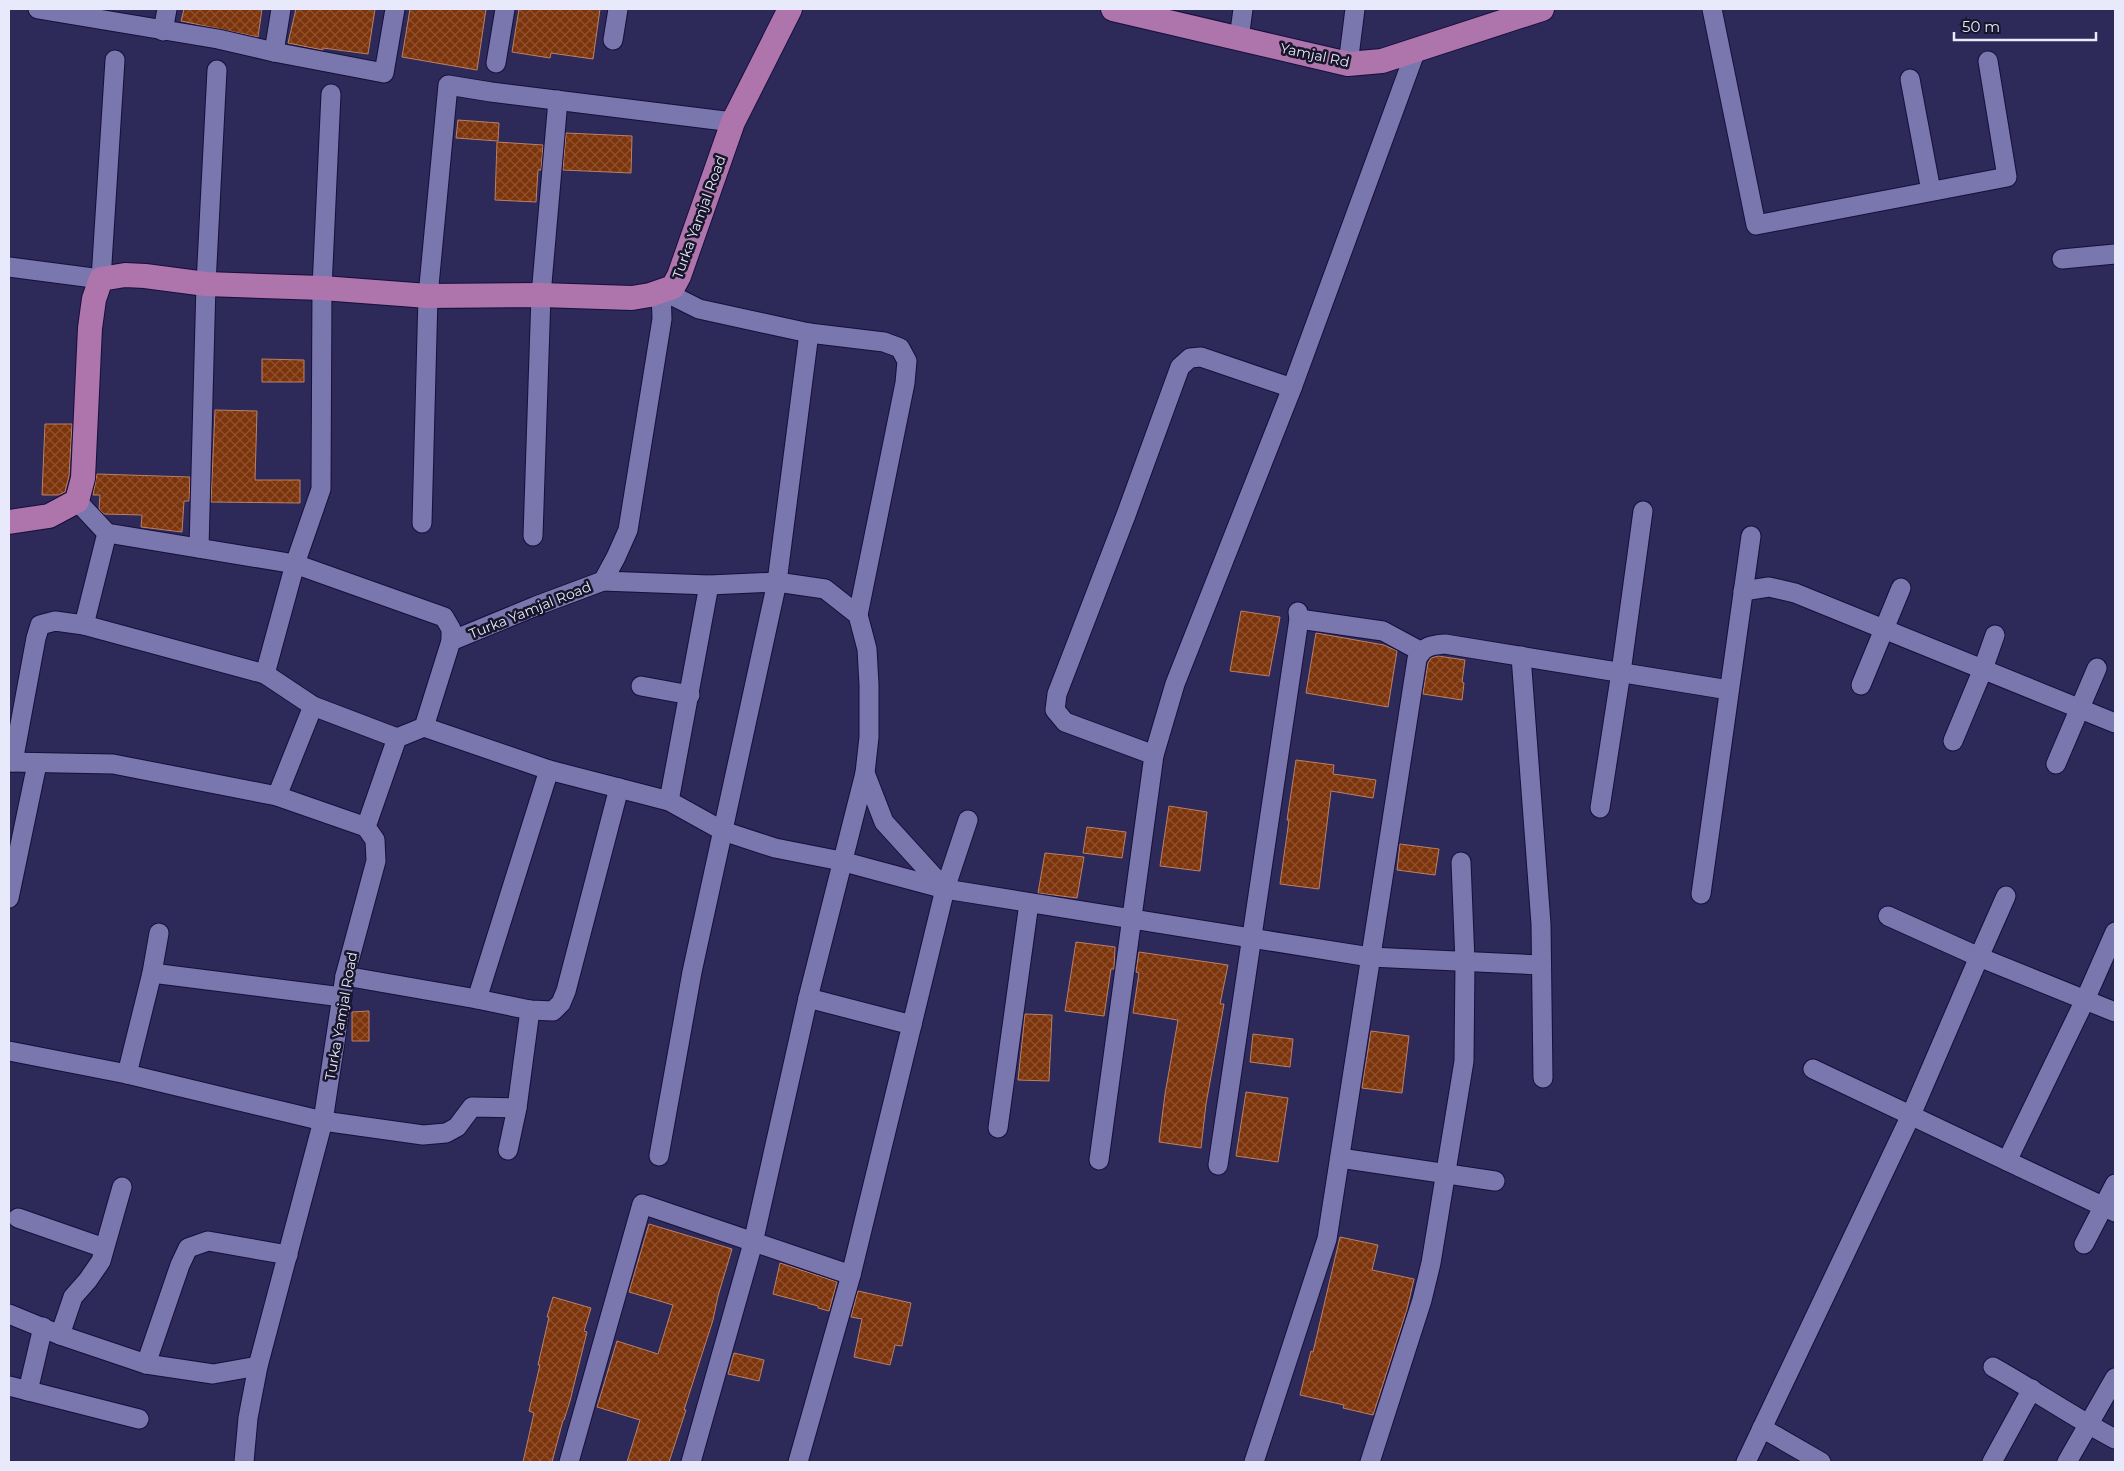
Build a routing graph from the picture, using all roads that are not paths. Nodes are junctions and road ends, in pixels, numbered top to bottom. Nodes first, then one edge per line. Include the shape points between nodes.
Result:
1 (38, 9) edge
2 (167, 9) edge
3 (281, 9) edge
4 (395, 9) edge
5 (505, 9) edge
6 (618, 9) edge
7 (1113, 9) edge
8 (1243, 9) edge
9 (1355, 9) edge
10 (1542, 9) edge
11 (1712, 9) edge
12 (59, 10) edge
13 (788, 11) edge
14 (163, 31) junction
15 (1239, 39) junction
16 (613, 40) dead end
17 (1416, 50) junction
18 (274, 52) junction
19 (115, 60) dead end
20 (1988, 61) dead end
21 (496, 62) dead end
22 (1348, 64) junction
23 (217, 70) dead end
24 (1910, 79) dead end
25 (331, 94) dead end
26 (558, 100) junction
27 (733, 122) junction
28 (1930, 191) junction
29 (2115, 254) edge
30 (2062, 259) dead end
31 (9, 267) edge
32 (101, 279) junction
33 (206, 284) junction
34 (322, 288) junction
35 (661, 290) junction
36 (541, 294) junction
37 (428, 296) junction
38 (808, 333) junction
39 (1292, 388) junction
40 (77, 501) junction
41 (1643, 511) dead end
42 (9, 522) edge
43 (422, 523) dead end
44 (107, 533) junction
45 (533, 536) dead end
46 (1751, 536) dead end
47 (198, 548) junction
48 (295, 564) junction
49 (603, 581) junction
50 (777, 582) junction
51 (709, 585) junction
52 (1901, 588) dead end
53 (1743, 591) junction
54 (858, 615) junction
55 (84, 625) junction
56 (1884, 629) junction
57 (1995, 636) dead end
58 (451, 641) junction
59 (1420, 652) junction
60 (1521, 656) junction
61 (2098, 668) dead end
62 (1983, 670) junction
63 (1622, 672) junction
64 (265, 674) junction
65 (1861, 685) dead end
66 (641, 686) dead end
67 (1729, 690) junction
68 (690, 695) junction
69 (313, 706) junction
70 (2079, 708) junction
71 (2115, 723) edge
72 (424, 727) junction
73 (397, 738) junction
74 (1953, 741) dead end
75 (1154, 755) junction
76 (11, 762) edge
77 (37, 764) junction
78 (2056, 764) dead end
79 (549, 770) junction
80 (865, 773) junction
81 (619, 788) junction
82 (278, 796) junction
83 (669, 801) junction
84 (1600, 808) dead end
85 (968, 820) dead end
86 (366, 828) junction
87 (723, 831) junction
88 (841, 861) junction
89 (1461, 862) dead end
90 (945, 889) junction
91 (1701, 894) dead end
92 (2006, 896) dead end
93 (9, 898) edge
94 (1029, 903) junction
95 (1888, 916) dead end
96 (1131, 919) junction
97 (2115, 932) edge
98 (159, 933) dead end
99 (1251, 938) junction
100 (1370, 957) junction
101 (1979, 957) junction
102 (1464, 962) junction
103 (1540, 965) junction
104 (152, 973) junction
105 (345, 976) junction
106 (342, 997) junction
107 (808, 998) junction
108 (477, 999) junction
109 (2085, 1000) junction
110 (530, 1010) junction
111 (2115, 1012) edge
112 (912, 1025) junction
113 (9, 1051) edge
114 (1813, 1069) dead end
115 (128, 1074) junction
116 (1543, 1078) dead end
117 (517, 1108) junction
118 (1911, 1116) junction
119 (322, 1121) junction
120 (998, 1128) dead end
121 (508, 1150) dead end
122 (659, 1156) dead end
123 (1340, 1158) junction
124 (1099, 1160) dead end
125 (2007, 1161) junction
126 (1218, 1165) dead end
127 (1444, 1174) junction
128 (1495, 1181) dead end
129 (2115, 1184) edge
130 (122, 1187) dead end
131 (2109, 1209) edge
132 (18, 1218) dead end
133 (753, 1243) junction
134 (2084, 1244) dead end
135 (104, 1248) junction
136 (288, 1255) junction
137 (851, 1275) junction
138 (9, 1314) edge
139 (51, 1331) junction
140 (146, 1364) junction
141 (258, 1366) junction
142 (1992, 1367) dead end
143 (2115, 1378) edge
144 (9, 1386) edge
145 (2032, 1389) junction
146 (28, 1391) junction
147 (139, 1419) dead end
148 (2088, 1425) junction
149 (1762, 1428) junction
150 (2115, 1439) edge
151 (244, 1462) edge
152 (569, 1462) edge
153 (690, 1462) edge
154 (798, 1462) edge
155 (1254, 1462) edge
156 (1370, 1462) edge
157 (1746, 1462) edge
158 (1821, 1462) edge
159 (1992, 1462) edge
160 (2067, 1462) edge

1 - 12 street
2 - 14 street
3 - 18 street
4 - 18 street via 384,73
5 - 21 street
6 - 16 street
7 - 15 main road, Yamjal Rd
8 - 15 street
9 - 22 street
10 - 17 main road, Yamjal Rd
11 - 28 street via 1756,225
12 - 14 street
13 - 27 main road, Turka Yamjal Road
14 - 18 street
15 - 22 main road, Yamjal Rd
17 - 22 main road, Yamjal Rd via 1382,61
17 - 39 street
19 - 32 street
20 - 28 street via 2007,177
23 - 33 street
24 - 28 street
25 - 34 street
26 - 27 street
26 - 36 street
26 - 37 street via 448,85
27 - 35 main road, Turka Yamjal Road via 679,276 673,287
29 - 30 street
31 - 32 street
32 - 33 main road via 125,275
32 - 40 main road via 90,328 83,478
33 - 34 main road
33 - 47 street
34 - 37 main road
34 - 48 street via 321,489
35 - 36 main road via 632,298
35 - 38 street via 699,309
35 - 49 street, Turka Yamjal Road via 662,319 628,530
36 - 37 main road
36 - 45 street
37 - 43 street
38 - 50 street
38 - 54 street via 884,342 900,348 907,361
39 - 75 street via 1175,684
39 - 75 street via 1201,357 1190,358 1180,367 1057,694 1055,710 1065,722
40 - 42 main road via 49,516
40 - 44 street
41 - 63 street
44 - 47 street
44 - 55 street
46 - 53 street
47 - 48 street
48 - 58 street via 444,616 451,630
48 - 64 street
49 - 51 street
49 - 58 street, Turka Yamjal Road
50 - 51 street
50 - 54 street via 825,590
50 - 87 street
51 - 68 street
52 - 56 street
53 - 56 street via 1769,587 1795,593
53 - 67 street
54 - 80 street via 867,649 869,685
55 - 64 street
55 - 76 street via 54,621 40,625
56 - 62 street
56 - 65 street
57 - 62 street
58 - 72 street, Turka Yamjal Road
59 - 60 street via 1431,645 1446,644
59 - 99 street via 1384,631 1299,616
59 - 100 street
60 - 63 street
60 - 103 street via 1541,924
61 - 70 street
62 - 70 street
62 - 74 street
63 - 67 street
63 - 84 street
64 - 69 street
66 - 68 street
67 - 91 street
68 - 83 street
69 - 73 street
69 - 82 street
70 - 71 street
70 - 78 street
72 - 73 street
72 - 79 street
73 - 86 street
75 - 96 street
76 - 77 street
77 - 82 street via 113,764
77 - 93 street
79 - 81 street
79 - 108 street
80 - 88 street
80 - 90 street via 884,822
81 - 83 street
81 - 110 street via 561,1003 553,1011
82 - 86 street
83 - 87 street
85 - 90 street
86 - 105 street, Turka Yamjal Road via 374,840 376,860
87 - 88 street via 775,848
87 - 122 street via 692,972
88 - 90 street
88 - 107 street
89 - 102 street
90 - 94 street
90 - 112 street
92 - 101 street
94 - 96 street
94 - 120 street
95 - 101 street
96 - 99 street
96 - 124 street
97 - 109 street
98 - 104 street
99 - 100 street
99 - 126 street
100 - 102 street
100 - 123 street
101 - 109 street
101 - 118 street
102 - 103 street
102 - 127 street via 1464,1061
103 - 116 street
104 - 106 street
104 - 115 street
105 - 106 street, Turka Yamjal Road
105 - 108 street
106 - 119 street, Turka Yamjal Road
107 - 112 street
107 - 133 street
108 - 110 street
109 - 111 street
109 - 125 street
110 - 117 street
112 - 137 street
113 - 115 street
114 - 118 street
115 - 119 street
117 - 119 street via 472,1107 457,1128 446,1133 423,1135
117 - 121 street
118 - 125 street
118 - 149 street
119 - 136 street, Turka Yamjal Road
123 - 127 street
123 - 155 street via 1327,1239
125 - 131 street
127 - 128 street
127 - 156 street via 1431,1263 1422,1300
129 - 131 street
130 - 135 street
131 - 134 street
132 - 135 street
133 - 137 street
133 - 152 street via 642,1204
133 - 153 street
135 - 139 street via 88,1280
136 - 140 street via 208,1241 188,1248
136 - 141 street, Turka Yamjal Road
137 - 154 street
138 - 139 street
139 - 140 street
139 - 146 street
140 - 141 street via 213,1374
141 - 151 street, Turka Yamjal Road
142 - 145 street
143 - 148 street
144 - 146 street
145 - 148 street
145 - 159 street
146 - 147 street
148 - 150 street
148 - 160 street
149 - 157 street
149 - 158 street

